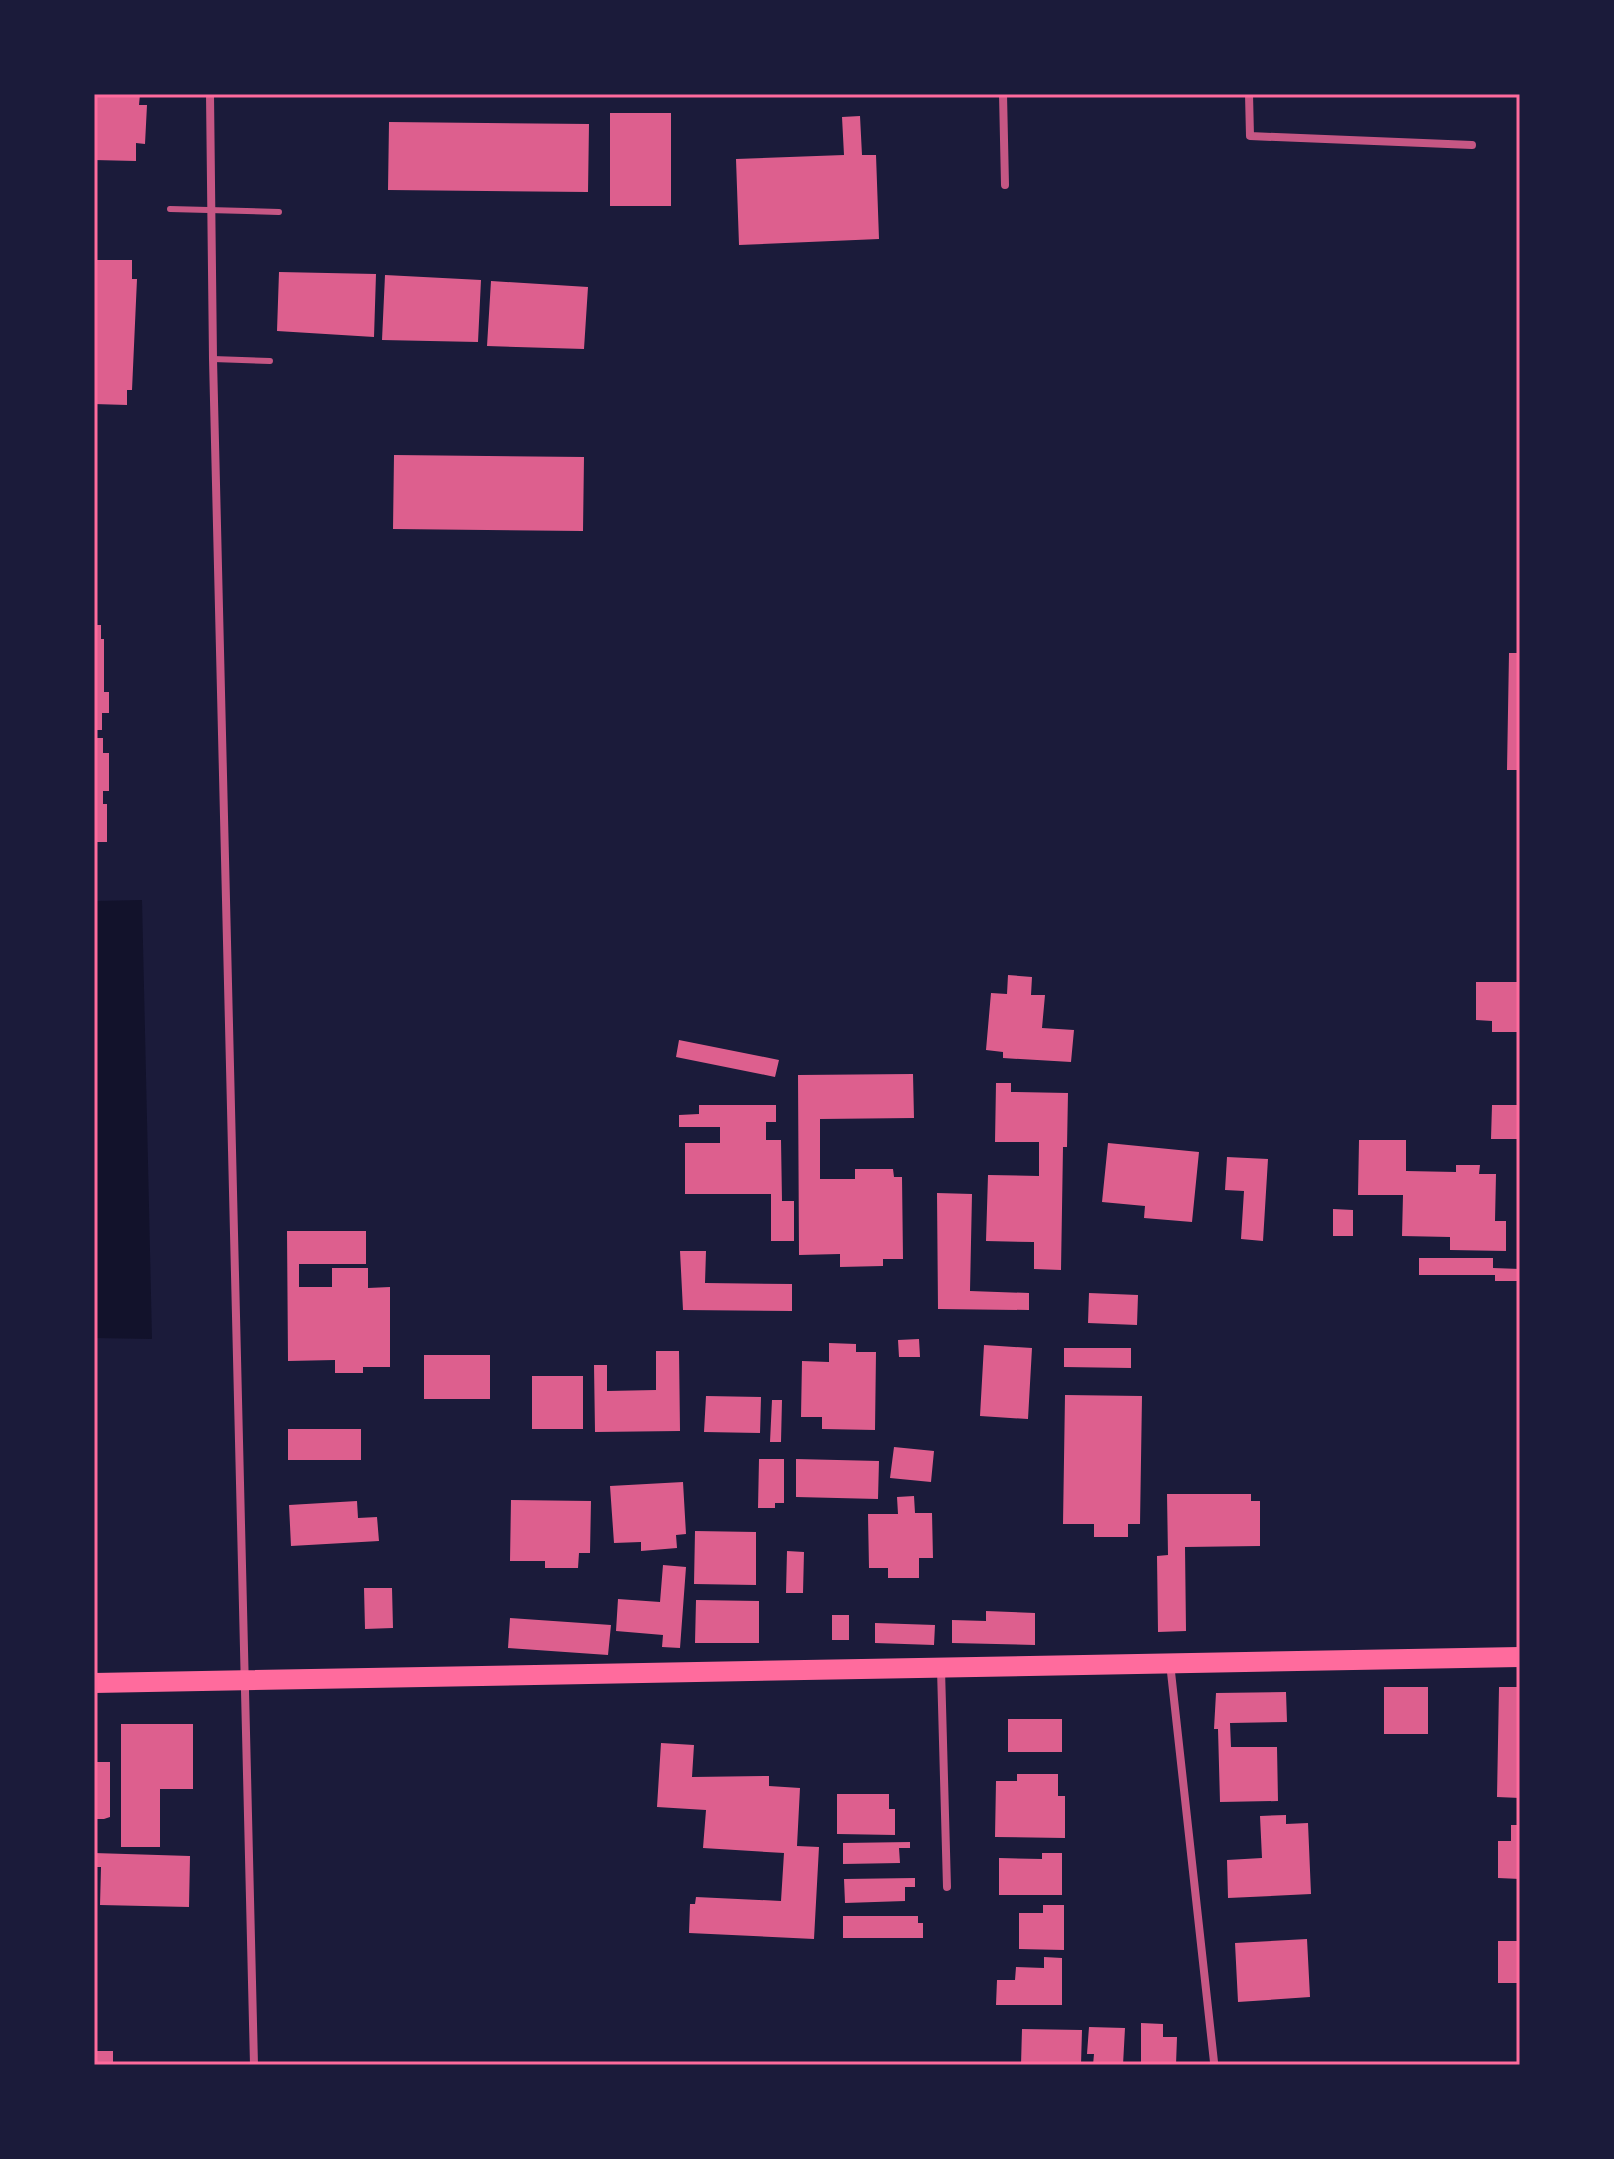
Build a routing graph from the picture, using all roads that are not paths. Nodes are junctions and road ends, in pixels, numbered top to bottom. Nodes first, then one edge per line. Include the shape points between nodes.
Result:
1 (210, 94) edge
2 (1003, 94) edge
3 (1249, 94) edge
4 (1472, 145) dead end
5 (1005, 185) dead end
6 (170, 209) dead end
7 (212, 210) junction
8 (279, 212) dead end
9 (213, 359) junction
10 (270, 361) dead end
11 (1520, 1657) edge
12 (1170, 1662) junction
13 (941, 1665) junction
14 (246, 1682) junction
15 (94, 1683) edge
16 (947, 1887) dead end
17 (1214, 2062) dead end
18 (254, 2065) edge

1 - 7 street
2 - 5 street
3 - 4 street via 1250,136
6 - 7 lane
7 - 8 lane
7 - 9 street
9 - 10 lane
9 - 14 street
11 - 12 main road
12 - 13 main road
12 - 17 street
13 - 14 main road
13 - 16 street
14 - 15 main road
14 - 18 street

